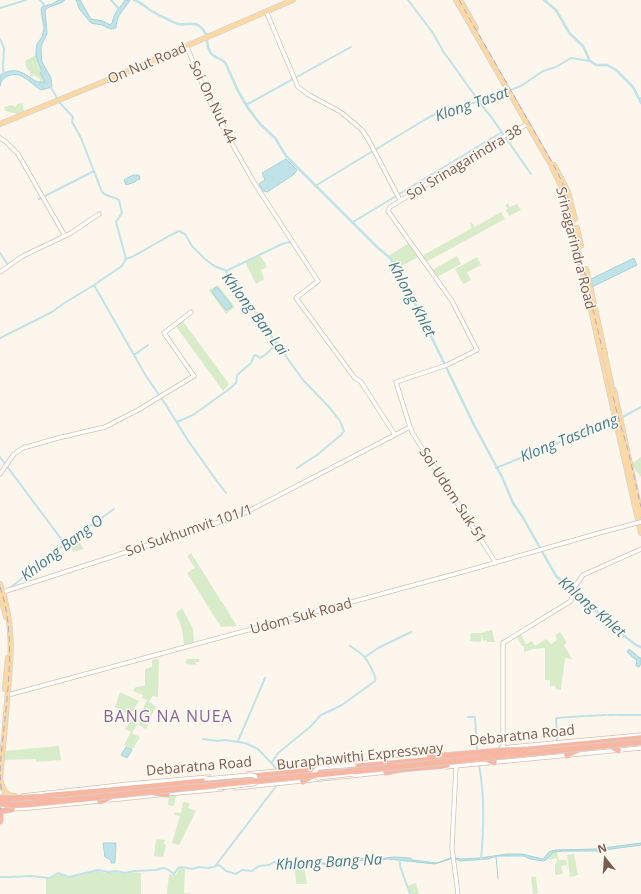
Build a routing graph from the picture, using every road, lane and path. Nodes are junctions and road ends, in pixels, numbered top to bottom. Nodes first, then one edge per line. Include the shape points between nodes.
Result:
1 (291, 0) edge
2 (456, 0) edge
3 (460, 0) edge
4 (266, 11) junction
5 (469, 19) junction
6 (186, 45) junction
7 (510, 90) junction
8 (0, 123) edge
9 (528, 124) junction
10 (0, 138) edge
11 (398, 197) junction
12 (99, 214) dead end
13 (65, 236) junction
14 (0, 272) edge
15 (191, 312) dead end
16 (599, 334) junction
17 (618, 418) junction
18 (410, 427) junction
19 (395, 435) junction
20 (624, 448) junction
21 (0, 474) edge
22 (635, 499) dead end
23 (639, 523) edge
24 (593, 535) junction
25 (641, 549) edge
26 (496, 563) junction
27 (0, 584) edge
28 (1, 593) edge
29 (6, 694) junction
30 (641, 735) edge
31 (641, 741) edge
32 (611, 746) junction
33 (503, 748) junction
34 (641, 748) edge
35 (580, 749) junction
36 (534, 750) junction
37 (618, 750) junction
38 (1, 752) edge
39 (567, 755) junction
40 (486, 759) junction
41 (366, 762) junction
42 (390, 762) junction
43 (494, 762) junction
44 (456, 766) junction
45 (283, 770) junction
46 (384, 771) junction
47 (293, 772) junction
48 (369, 774) junction
49 (312, 776) junction
50 (196, 779) junction
51 (0, 781) edge
52 (303, 781) junction
53 (160, 782) junction
54 (146, 787) junction
55 (55, 792) junction
56 (97, 792) junction
57 (150, 792) junction
58 (192, 792) junction
59 (167, 794) junction
60 (24, 795) junction
61 (115, 796) junction
62 (17, 797) junction
63 (84, 797) junction
64 (106, 799) junction
65 (0, 800) edge
66 (100, 801) junction
67 (59, 802) junction
68 (29, 803) junction
69 (48, 806) junction
70 (0, 808) edge
71 (19, 808) junction
72 (12, 809) junction
73 (0, 811) edge
74 (0, 815) edge
75 (0, 821) edge
76 (458, 894) edge

1 - 4 main road, On Nut Road
2 - 5 main road, Srinagarindra Road
3 - 5 main road, Srinagarindra Road
4 - 6 main road, On Nut Road
4 - 11 street via 298,87 340,112 362,131 375,149
5 - 7 main road, Srinagarindra Road
6 - 8 main road, On Nut Road
6 - 19 street, Soi On Nut 44 via 214,110 241,159 318,281 296,297 297,299 354,377 361,382
7 - 9 main road, Srinagarindra Road
7 - 16 main road, Srinagarindra Road via 568,192
9 - 11 street, Soi Srinagarindra 38
9 - 16 main road, Srinagarindra Road via 566,194
10 - 13 street via 18,154
11 - 18 street, Soi Udom Suk 51 via 388,211 450,297 478,350 446,366 396,382
12 - 13 street
13 - 14 street via 21,257
15 - 21 street via 164,333 194,376 105,427 25,447 16,453
16 - 17 main road, Srinagarindra Road
16 - 17 main road, bridge
17 - 20 main road, Srinagarindra Road
18 - 19 street, Soi Sukhumvit 101/1
18 - 26 street, Soi Udom Suk 51
19 - 28 street, Soi Sukhumvit 101/1 via 241,515
20 - 22 main road, Srinagarindra Road
20 - 23 main road, Srinagarindra Road
23 - 24 street, Udom Suk Road, bridge
23 - 24 street, Udom Suk Road
24 - 26 street, Udom Suk Road
25 - 33 street via 583,575 571,601 502,643
26 - 29 street, Udom Suk Road
27 - 28 main road
28 - 29 main road via 8,610 11,632
29 - 38 main road
30 - 33 street, Debaratna Road
31 - 32 highway, Debaratna Road
31 - 36 highway, Buraphawithi Expressway, bridge
31 - 42 highway, Debaratna Road
31 - 46 highway, bridge
31 - 63 highway, Buraphawithi Expressway, bridge
32 - 35 highway, Debaratna Road
32 - 37 highway
33 - 42 street, Debaratna Road
34 - 37 street, Debaratna Road
35 - 39 highway
35 - 40 highway, Debaratna Road
36 - 42 highway, bridge
36 - 63 highway, Buraphawithi Expressway, bridge
37 - 39 street, Debaratna Road
38 - 51 main road
39 - 43 street, Debaratna Road
40 - 43 highway
40 - 46 highway, Debaratna Road
41 - 42 street, Debaratna Road
41 - 45 street, Debaratna Road
41 - 48 street, bridge via 318,768 314,774 318,778
42 - 47 highway, Debaratna Road
43 - 44 street, Debaratna Road
44 - 46 street, Debaratna Road
44 - 76 street via 452,848
45 - 47 highway
45 - 50 street, Debaratna Road
46 - 48 street, Debaratna Road
46 - 49 highway, Debaratna Road
47 - 54 highway, Debaratna Road
48 - 52 street, Debaratna Road
49 - 52 highway
49 - 57 highway, Debaratna Road
50 - 53 street, Debaratna Road
50 - 58 street, bridge via 251,775 256,778 253,784
51 - 60 main road via 8,795
52 - 58 street, Debaratna Road
53 - 54 highway
53 - 55 street, Debaratna Road
54 - 56 highway, Debaratna Road
55 - 60 street, Debaratna Road
55 - 63 highway
56 - 63 highway
56 - 68 highway
57 - 59 highway
57 - 61 highway, Debaratna Road
58 - 59 street, Debaratna Road
59 - 66 street, Debaratna Road
60 - 62 street, Debaratna Road
61 - 64 highway
61 - 67 highway
62 - 65 street, Debaratna Road
62 - 71 street via 15,804
63 - 64 highway
63 - 65 highway, bridge via 44,796
63 - 65 highway, bridge via 21,802
64 - 66 highway
65 - 68 highway, bridge
66 - 69 street, Debaratna Road
67 - 68 highway
67 - 69 street
69 - 71 street, Debaratna Road
70 - 72 street, Debaratna Road
71 - 72 street, Debaratna Road
72 - 73 highway
74 - 75 highway

